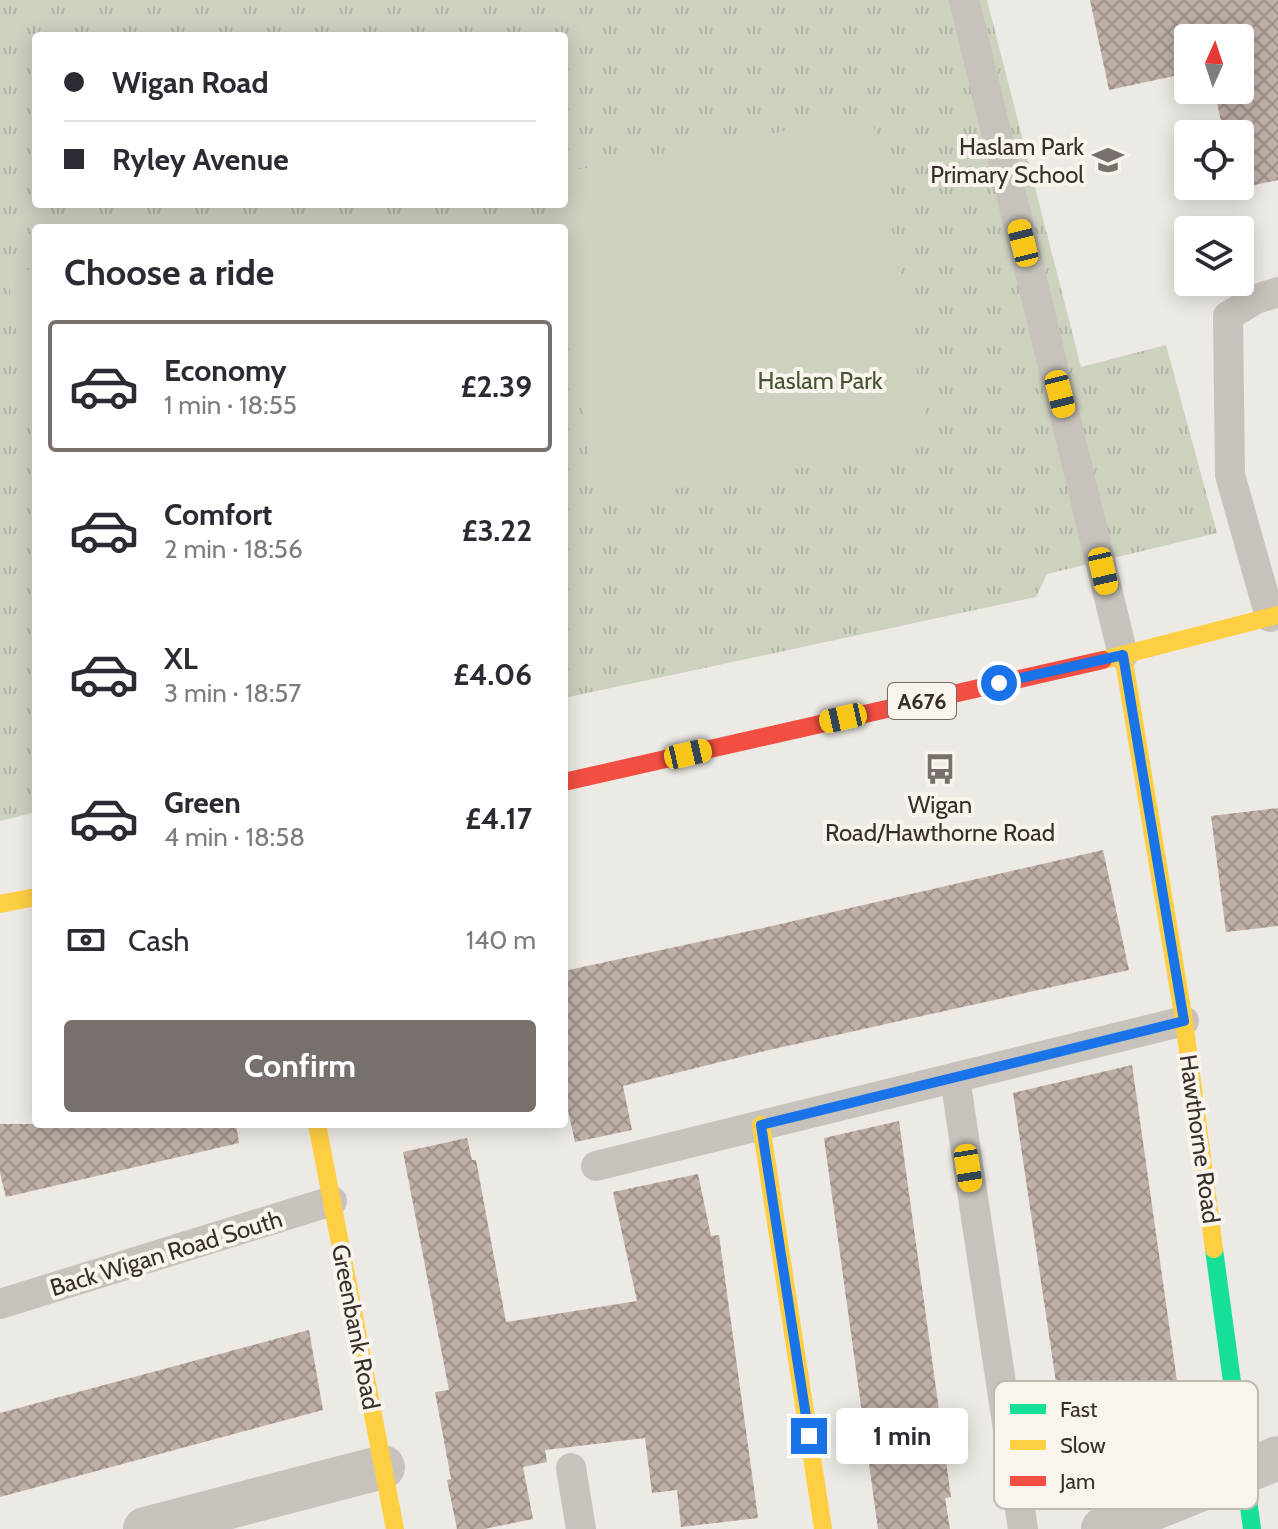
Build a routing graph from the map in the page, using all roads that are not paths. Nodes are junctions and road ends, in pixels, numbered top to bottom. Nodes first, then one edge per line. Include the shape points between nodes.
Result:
1 (964, 0) edge
2 (1278, 292) edge
3 (1274, 616) edge
4 (1123, 655) junction
5 (568, 781) edge
6 (32, 898) edge
7 (0, 904) edge
8 (1184, 1021) junction
9 (955, 1078) junction
10 (761, 1125) junction
11 (318, 1128) edge
12 (596, 1166) dead end
13 (332, 1201) junction
14 (0, 1304) edge
15 (1001, 1381) edge
16 (1247, 1381) edge
17 (1258, 1441) edge
18 (1262, 1464) edge
19 (383, 1467) junction
20 (571, 1468) dead end
21 (1258, 1490) edge
22 (1020, 1509) edge
23 (1152, 1509) edge
24 (1255, 1509) edge
25 (145, 1529) edge
26 (395, 1529) edge
27 (581, 1529) edge
28 (823, 1529) edge
29 (1023, 1529) edge
30 (1103, 1529) edge
31 (1252, 1529) edge

1 - 4 lane
2 - 3 lane via 1228,316 1230,475
3 - 4 street, A676
4 - 5 street, A676
4 - 8 street, Hawthorne Road
6 - 7 street
8 - 9 lane
8 - 16 street, Hawthorne Road
9 - 10 lane
9 - 15 lane
10 - 12 lane
10 - 28 street
11 - 13 street, Greenbank Road
13 - 14 lane, Back Wigan Road South
13 - 19 street, Greenbank Road
17 - 18 street, Hawthorne Road
18 - 21 street, Hawthorne Road
19 - 25 street
19 - 26 street, Greenbank Road
20 - 27 lane
22 - 29 lane
23 - 30 street
24 - 31 street, Hawthorne Road

